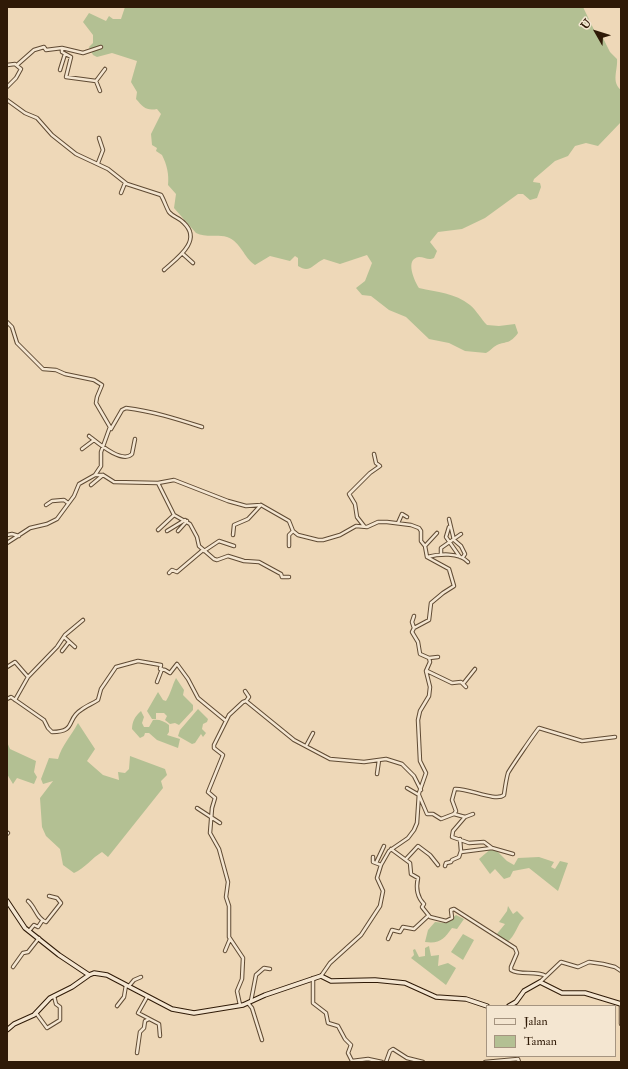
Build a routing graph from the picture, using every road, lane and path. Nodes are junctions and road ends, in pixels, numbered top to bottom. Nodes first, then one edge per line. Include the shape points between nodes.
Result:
1 (101, 47) dead end
2 (62, 48) junction
3 (65, 54) junction
4 (7, 65) edge
5 (17, 65) junction
6 (104, 69) dead end
7 (60, 70) dead end
8 (96, 81) junction
9 (7, 87) edge
10 (100, 91) dead end
11 (7, 100) edge
12 (99, 138) dead end
13 (98, 163) junction
14 (125, 183) junction
15 (121, 193) dead end
16 (183, 254) junction
17 (193, 263) dead end
18 (164, 270) dead end
19 (7, 322) edge
20 (202, 427) dead end
21 (110, 429) junction
22 (89, 436) dead end
23 (135, 439) dead end
24 (94, 440) junction
25 (103, 447) junction
26 (82, 449) dead end
27 (374, 454) dead end
28 (95, 475) junction
29 (104, 475) junction
30 (158, 483) junction
31 (91, 485) dead end
32 (68, 503) junction
33 (46, 505) dead end
34 (261, 505) junction
35 (174, 515) junction
36 (407, 517) dead end
37 (186, 521) junction
38 (398, 523) junction
39 (364, 527) junction
40 (158, 530) dead end
41 (166, 531) dead end
42 (178, 531) dead end
43 (293, 531) junction
44 (437, 533) dead end
45 (461, 534) dead end
46 (7, 535) edge
47 (233, 535) dead end
48 (19, 537) junction
49 (454, 538) junction
50 (449, 542) junction
51 (7, 543) edge
52 (198, 543) junction
53 (234, 546) dead end
54 (289, 546) dead end
55 (425, 546) junction
56 (195, 547) dead end
57 (204, 550) junction
58 (440, 554) junction
59 (427, 557) junction
60 (462, 557) junction
61 (468, 562) dead end
62 (169, 573) dead end
63 (289, 577) dead end
64 (414, 616) dead end
65 (84, 620) dead end
66 (414, 628) junction
67 (64, 636) junction
68 (69, 642) junction
69 (75, 647) dead end
70 (62, 651) dead end
71 (438, 657) dead end
72 (429, 658) junction
73 (7, 667) edge
74 (162, 669) junction
75 (475, 669) dead end
76 (426, 671) junction
77 (28, 677) junction
78 (157, 682) dead end
79 (463, 684) junction
80 (466, 687) dead end
81 (245, 691) dead end
82 (7, 699) edge
83 (15, 700) junction
84 (246, 701) junction
85 (226, 721) junction
86 (313, 733) dead end
87 (615, 737) dead end
88 (306, 746) junction
89 (379, 760) junction
90 (377, 774) dead end
91 (407, 788) dead end
92 (421, 790) junction
93 (419, 795) junction
94 (197, 808) dead end
95 (454, 814) junction
96 (474, 814) dead end
97 (210, 815) junction
98 (465, 817) junction
99 (220, 823) dead end
100 (460, 839) junction
101 (384, 846) dead end
102 (492, 848) junction
103 (391, 849) junction
104 (460, 854) junction
105 (513, 854) dead end
106 (373, 857) dead end
107 (406, 860) junction
108 (376, 863) junction
109 (381, 865) junction
110 (438, 865) dead end
111 (444, 866) dead end
112 (49, 896) dead end
113 (28, 901) dead end
114 (7, 902) edge
115 (428, 916) junction
116 (42, 921) junction
117 (29, 931) junction
118 (39, 938) junction
119 (230, 939) junction
120 (388, 939) dead end
121 (225, 951) dead end
122 (13, 967) dead end
123 (270, 968) dead end
124 (621, 972) edge
125 (89, 975) junction
126 (321, 976) junction
127 (546, 976) junction
128 (141, 977) dead end
129 (313, 978) junction
130 (540, 982) junction
131 (127, 986) junction
132 (54, 996) junction
133 (147, 997) junction
134 (249, 1003) junction
135 (621, 1004) edge
136 (511, 1005) edge
137 (117, 1006) dead end
138 (240, 1006) junction
139 (486, 1006) edge
140 (36, 1013) junction
141 (149, 1019) junction
142 (621, 1024) edge
143 (7, 1030) edge
144 (160, 1036) dead end
145 (262, 1040) dead end
146 (137, 1053) dead end
147 (500, 1061) edge
148 (382, 1062) edge
149 (386, 1062) edge
150 (423, 1062) edge
151 (485, 1062) edge
152 (519, 1062) edge

1 - 2 street via 84,53
2 - 3 street
2 - 5 street via 39,48
3 - 7 street
3 - 8 street via 71,57 65,77
4 - 5 street
5 - 9 street via 21,71
6 - 8 street
8 - 10 street
11 - 13 street via 37,118 52,135 76,154
12 - 13 street via 103,150
13 - 14 street
14 - 15 street
14 - 16 street via 144,191 159,193 171,214 186,224 189,242
16 - 17 street
16 - 18 street
19 - 21 street via 17,343 43,369 56,370 102,384 96,403
20 - 21 street via 160,413 126,408
21 - 25 street
22 - 24 street
23 - 25 street via 134,448 129,456 113,453
24 - 25 street
24 - 26 street
25 - 28 street via 101,466
27 - 39 street via 376,463 380,466 349,494 355,504 358,519
28 - 29 street
28 - 32 street via 79,484
29 - 30 street via 114,482
29 - 31 street
30 - 34 street via 174,480 228,501 246,506
30 - 35 street
32 - 33 street via 64,500 53,501
32 - 48 street via 57,519 30,528
34 - 43 street via 289,521
34 - 47 street via 248,519 235,524
35 - 37 street
35 - 40 street
36 - 38 street via 402,514
37 - 41 street
37 - 42 street
37 - 52 street
38 - 39 street via 378,522
38 - 55 street via 419,528 421,541
39 - 43 street via 356,526 340,535 323,540 298,535
43 - 54 street via 289,535
44 - 55 street
45 - 49 street
46 - 48 street via 14,534
48 - 51 street
49 - 50 street
49 - 50 street via 450,521 446,537
49 - 60 street via 465,554
50 - 58 street via 441,548
50 - 60 street
52 - 56 street
52 - 57 street
53 - 57 street via 219,541
55 - 59 street
57 - 62 street via 176,572 172,570
57 - 63 street via 215,560 228,556 259,562 282,577
58 - 59 street
58 - 60 street
59 - 66 street via 447,566 454,586 431,603 429,620
60 - 61 street
64 - 66 street
65 - 67 street
66 - 72 street via 412,632 418,642 420,654
67 - 68 street
67 - 77 street
68 - 69 street
68 - 70 street
71 - 72 street
72 - 76 street
73 - 77 street via 15,662
74 - 78 street
74 - 83 street via 161,665 144,661 116,667 101,689 98,700 81,710 69,727 62,732 52,732 44,720
74 - 85 street via 170,673 178,664 198,698
75 - 79 street
76 - 79 street via 452,683
76 - 92 street via 430,686 429,696 418,720 420,761 426,773
77 - 83 street
79 - 80 street
81 - 84 street via 249,697
82 - 83 street via 10,697
84 - 85 street via 239,705
84 - 88 street via 294,740
85 - 97 street via 213,746 223,755 208,791 215,798
86 - 88 street
87 - 95 street via 582,741 539,728 508,773 502,798 455,789 452,798 456,811
88 - 89 street via 332,760
89 - 90 street
89 - 92 street via 389,760 404,766 414,776
91 - 93 street
92 - 93 street
93 - 95 street via 426,813 440,819
93 - 103 street via 417,824 409,837
94 - 97 street
95 - 98 street
96 - 98 street
97 - 99 street
97 - 119 street via 210,836 218,847 228,882 226,897 229,906
98 - 100 street via 451,834 452,837
100 - 102 street via 484,842
100 - 104 street
101 - 108 street
102 - 104 street
102 - 105 street
103 - 107 street
103 - 109 street
104 - 111 street
106 - 108 street
107 - 110 street via 418,846
107 - 115 street via 410,864 411,874 418,878 420,900
108 - 109 street
109 - 126 street via 377,878 383,891 379,907 361,935 330,963
112 - 116 street via 59,900 60,905 46,922
113 - 116 street
114 - 117 street
115 - 120 street via 415,929 404,927 400,932 392,930
115 - 127 street via 446,921 452,918 451,910 454,909 515,948 517,953 511,970
116 - 117 street via 38,927 34,925
117 - 118 street
118 - 122 street
118 - 125 street via 64,959
119 - 121 street
119 - 138 street via 243,958 242,979 237,993
123 - 134 street via 264,968 256,974
124 - 127 street via 615,967 603,964 589,962 578,967 562,962
125 - 131 street via 102,973
125 - 132 street
126 - 129 street
126 - 139 street via 331,980 375,980 405,984 435,996 466,999
127 - 130 street
128 - 131 street
129 - 134 street
129 - 148 street via 313,1003 326,1013 328,1022 338,1026 345,1039 352,1045 348,1053 352,1061 368,1059
130 - 135 street via 564,994 585,993
130 - 136 street via 524,991
131 - 133 street
131 - 137 street via 124,998
132 - 140 street
132 - 140 street via 56,1004 60,1007 60,1020 47,1028
133 - 138 street via 172,1010 189,1013
133 - 141 street via 138,1013
134 - 138 street
134 - 145 street
135 - 142 street
140 - 143 street
141 - 144 street via 160,1025
141 - 146 street via 141,1030
147 - 151 street
147 - 152 street via 518,1059
149 - 150 street via 390,1051 393,1050 407,1058

